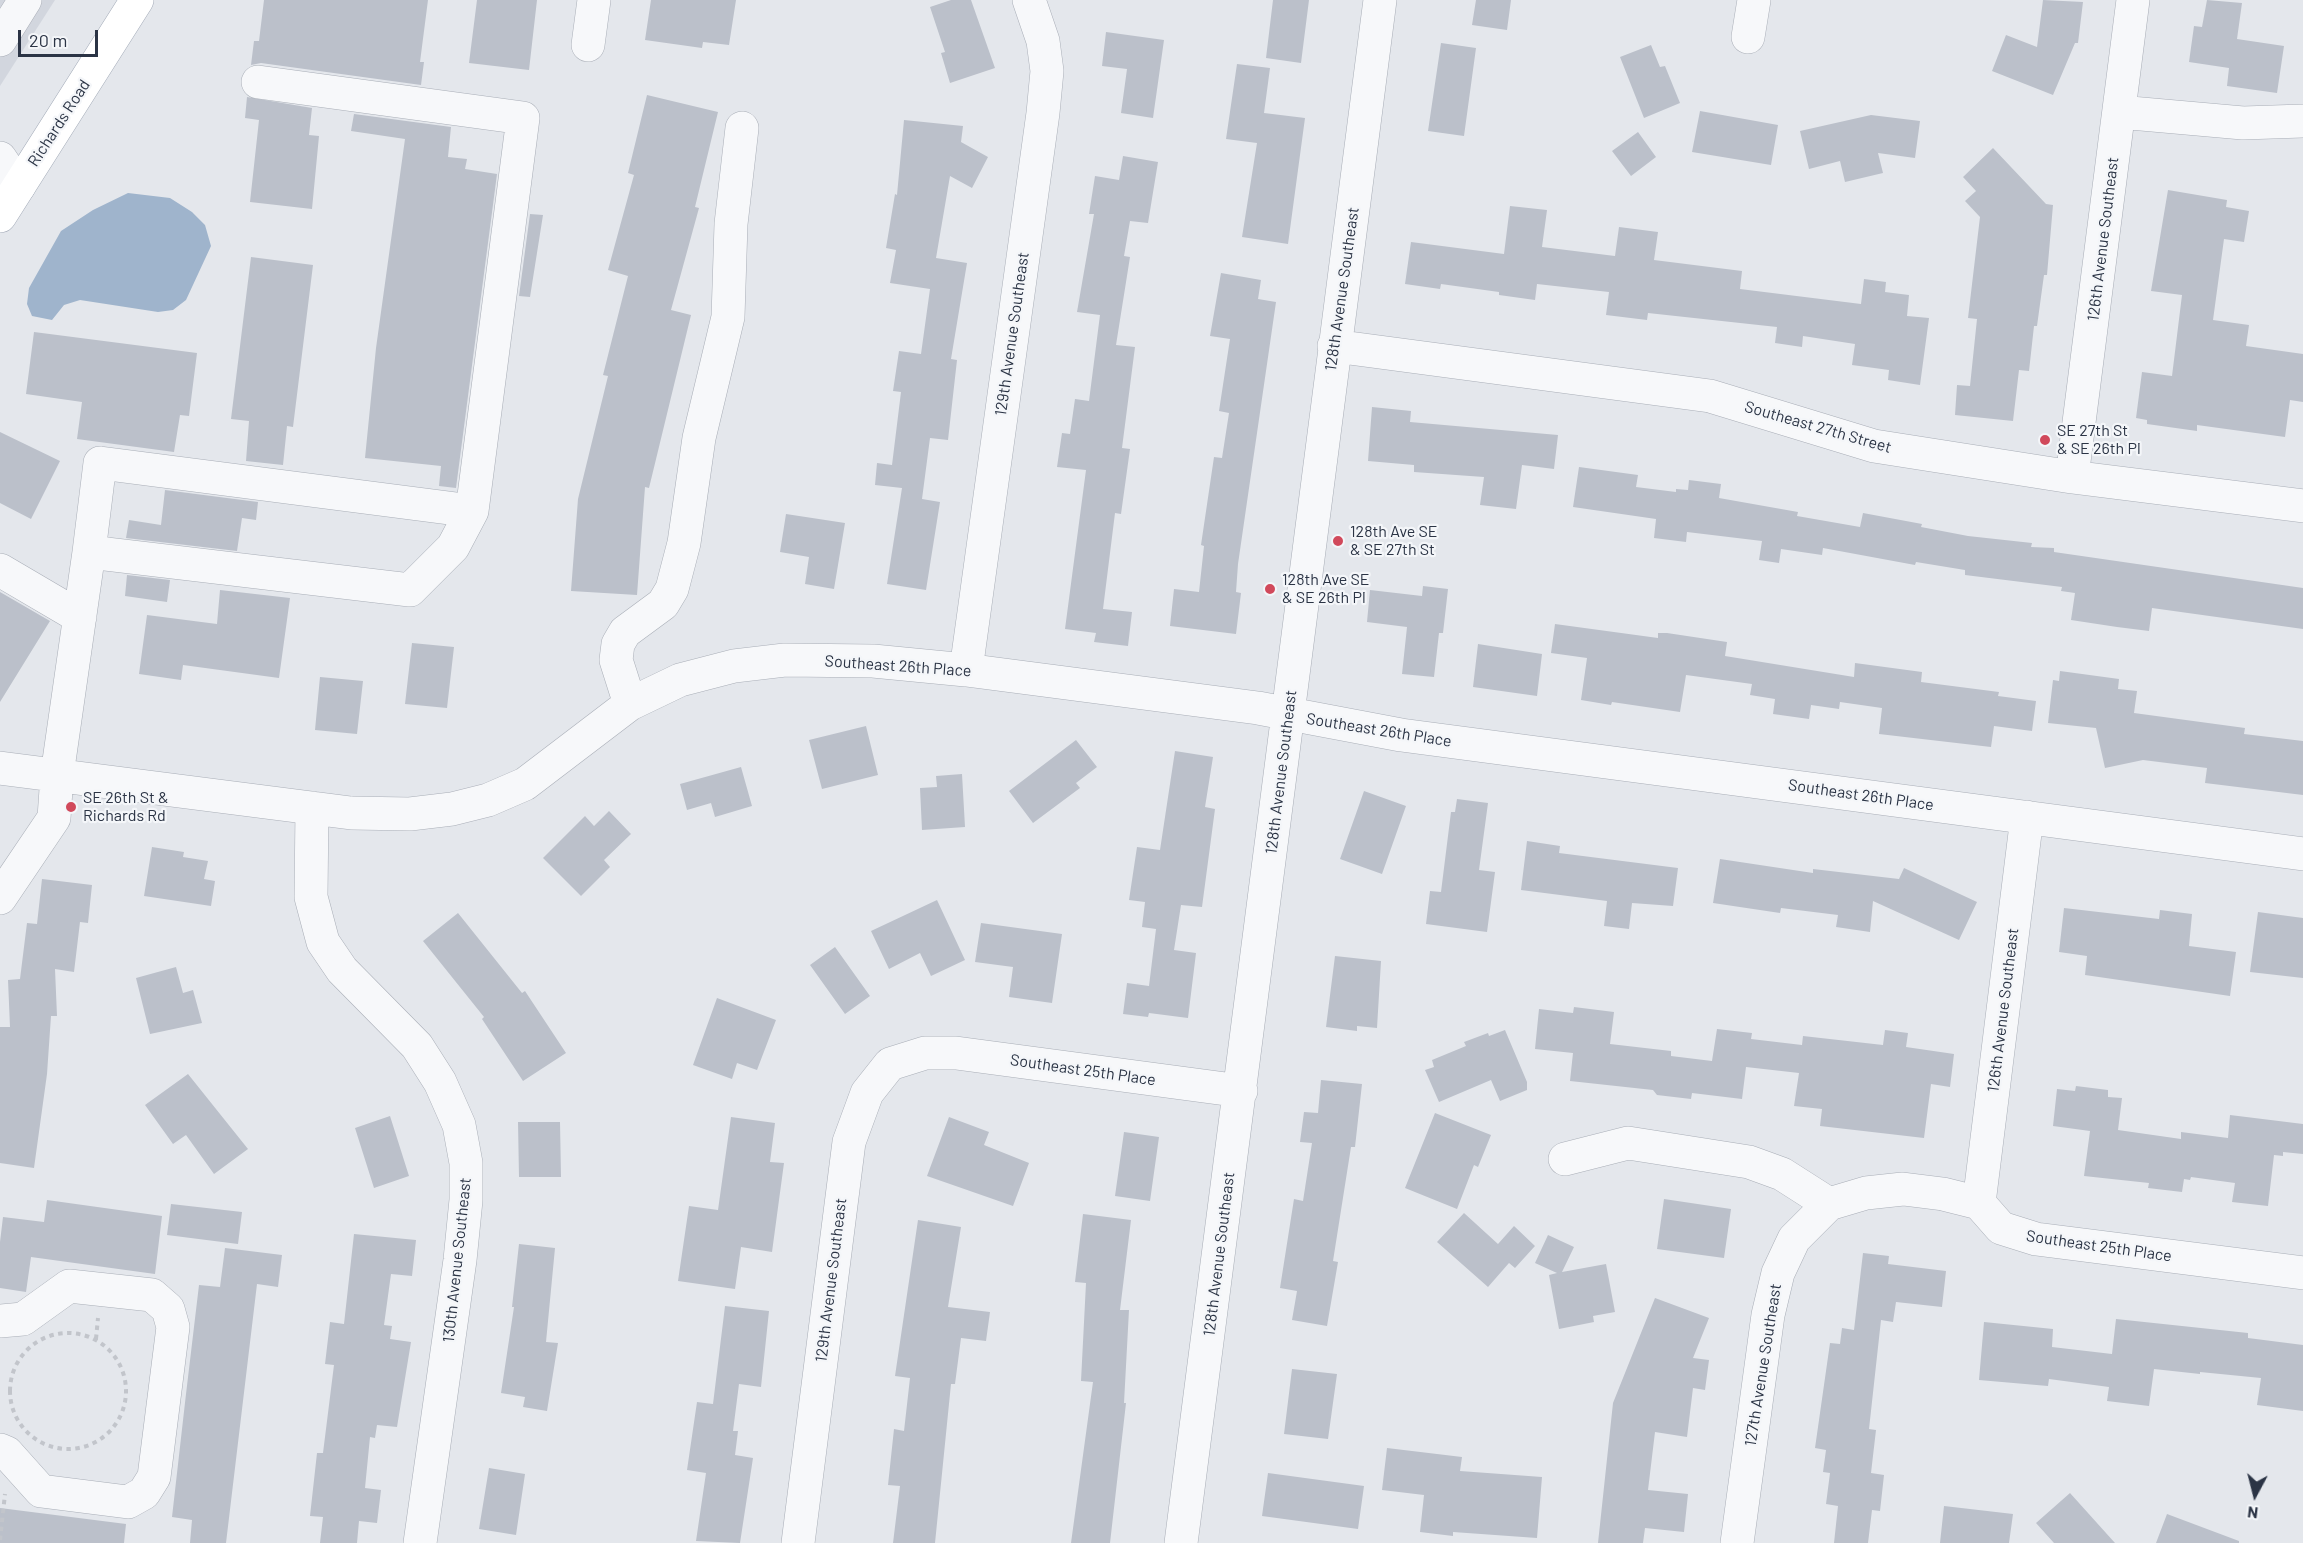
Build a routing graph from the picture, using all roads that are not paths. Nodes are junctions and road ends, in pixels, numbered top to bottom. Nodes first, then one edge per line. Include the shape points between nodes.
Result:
1 (25, 0) edge
2 (137, 0) edge
3 (594, 0) edge
4 (1029, 0) edge
5 (1380, 0) edge
6 (1754, 0) edge
7 (2133, 0) edge
8 (1748, 37) dead end
9 (0, 39) edge
10 (588, 45) dead end
11 (258, 82) dead end
12 (2119, 112) junction
13 (2303, 121) edge
14 (742, 128) dead end
15 (0, 158) edge
16 (19, 186) junction
17 (0, 216) edge
18 (1335, 346) junction
19 (2072, 477) junction
20 (2303, 506) edge
21 (472, 511) junction
22 (90, 552) junction
23 (0, 570) edge
24 (80, 617) junction
25 (966, 670) junction
26 (630, 704) junction
27 (1288, 715) junction
28 (0, 768) edge
29 (57, 775) junction
30 (312, 808) junction
31 (2027, 817) junction
32 (2303, 854) edge
33 (0, 898) edge
34 (925, 1053) joint
35 (1241, 1090) junction
36 (1565, 1159) dead end
37 (1979, 1203) junction
38 (1829, 1204) junction
39 (2303, 1273) edge
40 (0, 1321) edge
41 (0, 1450) edge
42 (420, 1543) edge
43 (798, 1543) edge
44 (1181, 1543) edge
45 (1737, 1543) edge

1 - 9 street
2 - 16 main road, Richards Road
3 - 10 street
4 - 25 street, 129th Avenue Southeast via 1043,41 1047,71
5 - 18 street, 128th Avenue Southeast
6 - 8 street
7 - 12 street, 126th Avenue Southeast
11 - 21 street via 523,118
12 - 13 street via 2243,123
12 - 19 street, 126th Avenue Southeast
14 - 26 street via 731,224 728,317 699,438 682,552 672,589 663,604 625,632 618,644 616,660
15 - 16 street
16 - 17 main road, Richards Road
18 - 19 street, Southeast 27th Street via 1710,396 1874,446
18 - 27 street, 128th Avenue Southeast
19 - 20 street, Southeast 27th Street
21 - 22 street via 453,547 410,590
21 - 22 street via 100,463
22 - 24 street
23 - 24 street
24 - 29 street
25 - 26 street, Southeast 26th Place via 873,661 786,660 734,666 680,680
25 - 27 street, Southeast 26th Place
26 - 30 street, Southeast 26th Place via 525,784 488,800 410,814
27 - 31 street, Southeast 26th Place via 1401,735
27 - 35 street, 128th Avenue Southeast
28 - 29 street, Southeast 26th Place
29 - 30 street, Southeast 26th Place
29 - 33 street via 54,818
30 - 42 street, 130th Avenue Southeast via 311,897 323,942 342,970 417,1046 440,1082 459,1125 466,1163 460,1260
31 - 32 street, Southeast 26th Place
31 - 37 street, 126th Avenue Southeast
34 - 35 street, Southeast 25th Place via 956,1053
34 - 43 street, 129th Avenue Southeast via 890,1064 880,1075 867,1093 849,1142
35 - 44 street, 128th Avenue Southeast
36 - 38 street via 1628,1143 1749,1162 1782,1174
37 - 38 street via 1903,1189 1866,1193
37 - 39 street, Southeast 25th Place via 2001,1228 2036,1239
38 - 45 street, 127th Avenue Southeast via 1794,1239 1778,1273 1768,1315
40 - 41 street via 22,1319 69,1286 153,1295 168,1309 173,1327 154,1477 144,1493 128,1502 42,1491

